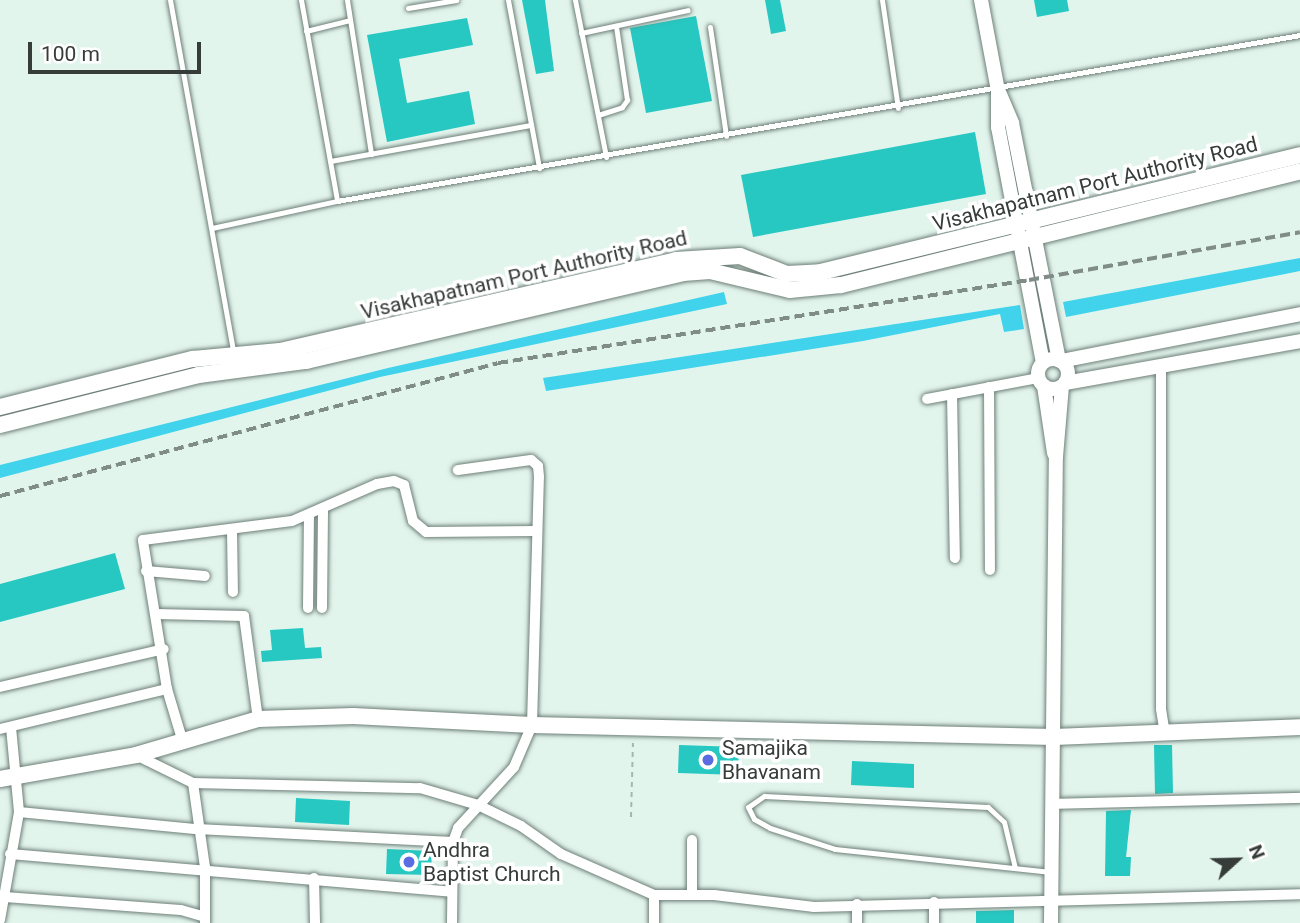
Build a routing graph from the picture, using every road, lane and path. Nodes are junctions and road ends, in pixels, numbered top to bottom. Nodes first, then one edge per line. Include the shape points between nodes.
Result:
1 (170, 0) edge
2 (301, 0) edge
3 (347, 0) edge
4 (456, 0) edge
5 (508, 0) edge
6 (575, 0) edge
7 (882, 0) edge
8 (981, 0) edge
9 (408, 8) dead end
10 (688, 10) dead end
11 (350, 20) junction
12 (616, 26) junction
13 (709, 27) dead end
14 (306, 30) junction
15 (582, 33) junction
16 (1300, 36) edge
17 (998, 91) junction
18 (898, 108) junction
19 (598, 115) junction
20 (531, 125) junction
21 (726, 136) junction
22 (371, 154) junction
23 (1300, 155) edge
24 (606, 156) junction
25 (330, 161) junction
26 (539, 168) junction
27 (1300, 171) edge
28 (337, 201) junction
29 (212, 228) junction
30 (1027, 231) junction
31 (1300, 314) edge
32 (1300, 341) edge
33 (1060, 361) junction
34 (1043, 362) junction
35 (236, 363) junction
36 (1161, 367) junction
37 (1041, 382) junction
38 (1064, 385) junction
39 (989, 387) junction
40 (952, 394) junction
41 (927, 399) dead end
42 (0, 407) edge
43 (0, 425) edge
44 (1056, 457) junction
45 (458, 470) dead end
46 (323, 511) junction
47 (309, 516) junction
48 (232, 531) junction
49 (536, 531) junction
50 (954, 558) dead end
51 (990, 570) dead end
52 (146, 571) junction
53 (205, 576) dead end
54 (233, 592) dead end
55 (308, 608) dead end
56 (322, 608) dead end
57 (156, 614) junction
58 (164, 649) junction
59 (0, 687) edge
60 (167, 689) junction
61 (258, 719) junction
62 (532, 725) junction
63 (1300, 726) edge
64 (634, 727) junction
65 (6, 728) edge
66 (1165, 734) junction
67 (1054, 737) junction
68 (182, 739) junction
69 (136, 755) junction
70 (18, 778) junction
71 (0, 779) edge
72 (192, 783) junction
73 (1300, 797) edge
74 (478, 804) junction
75 (1053, 804) junction
76 (19, 811) junction
77 (631, 817) dead end
78 (197, 829) junction
79 (692, 840) dead end
80 (453, 842) junction
81 (10, 854) junction
82 (205, 867) junction
83 (1015, 868) junction
84 (1052, 873) junction
85 (314, 878) junction
86 (451, 892) junction
87 (1300, 894) edge
88 (654, 895) junction
89 (692, 895) junction
90 (5, 897) junction
91 (1052, 899) junction
92 (934, 902) junction
93 (858, 904) junction
94 (0, 920) edge
95 (205, 920) edge
96 (315, 923) edge
97 (452, 923) edge
98 (654, 923) edge
99 (857, 923) edge
100 (934, 923) edge
101 (1051, 923) edge

1 - 29 lane
2 - 14 lane
3 - 11 lane
4 - 9 lane
5 - 20 lane
6 - 15 lane
7 - 18 lane
8 - 17 street
10 - 12 lane
11 - 14 lane
11 - 22 lane
12 - 15 lane
12 - 19 lane via 627,100 622,107
13 - 21 lane
14 - 25 lane
15 - 19 lane
16 - 17 lane
17 - 18 lane
17 - 30 street via 998,127
18 - 21 lane
19 - 24 lane
20 - 22 lane
20 - 26 lane
21 - 24 lane
22 - 25 lane
23 - 30 main road, Visakhapatnam Port Authority Road
24 - 26 lane
25 - 28 lane
26 - 28 lane
27 - 30 main road, Visakhapatnam Port Authority Road
28 - 29 lane
29 - 35 lane
30 - 33 street
30 - 34 street
30 - 35 main road, Visakhapatnam Port Authority Road via 821,289 781,288 710,271 684,273 306,361
31 - 33 street
32 - 36 street
33 - 34 street
33 - 38 street via 1068,373
34 - 37 street
35 - 42 main road, Visakhapatnam Port Authority Road via 184,361
35 - 43 main road, Visakhapatnam Port Authority Road
36 - 38 street
36 - 66 street via 1161,709
37 - 38 street
37 - 39 street
37 - 44 street
38 - 44 street
39 - 40 street
39 - 51 street
40 - 41 street
40 - 50 street
44 - 67 street
45 - 49 street via 536,462
46 - 47 street
46 - 49 street via 377,484 394,481 404,485 412,521 419,529
46 - 56 street
47 - 48 street
47 - 55 street
48 - 52 street via 143,540
48 - 54 street
49 - 62 street
52 - 53 street
52 - 57 street
57 - 58 street
57 - 61 street via 244,616
58 - 59 street
58 - 60 street
60 - 65 street
60 - 68 street
61 - 62 main road via 353,716
61 - 68 main road
62 - 64 main road
62 - 74 street via 514,767
63 - 66 main road
64 - 67 main road
64 - 77 path
65 - 70 street
66 - 67 main road
67 - 75 street
68 - 69 main road
69 - 70 main road
69 - 72 street
70 - 71 main road
70 - 76 street
72 - 74 street via 421,788
72 - 78 street
73 - 75 street
74 - 80 street via 458,828
74 - 88 street via 561,853
75 - 84 street
76 - 78 street
76 - 81 street
78 - 80 street
78 - 82 street
79 - 89 street
80 - 86 street
81 - 82 street
81 - 90 street
82 - 85 street
82 - 95 street
83 - 83 lane via 835,849 770,828 754,819 748,807 764,796 988,807 1004,821
83 - 84 lane
84 - 91 street
85 - 86 street
85 - 96 street
86 - 97 street
87 - 91 street
88 - 89 street
88 - 98 street
89 - 93 street via 814,907
90 - 94 street
90 - 95 street via 181,910
91 - 92 street
91 - 101 street
92 - 93 street
92 - 100 street
93 - 99 street

